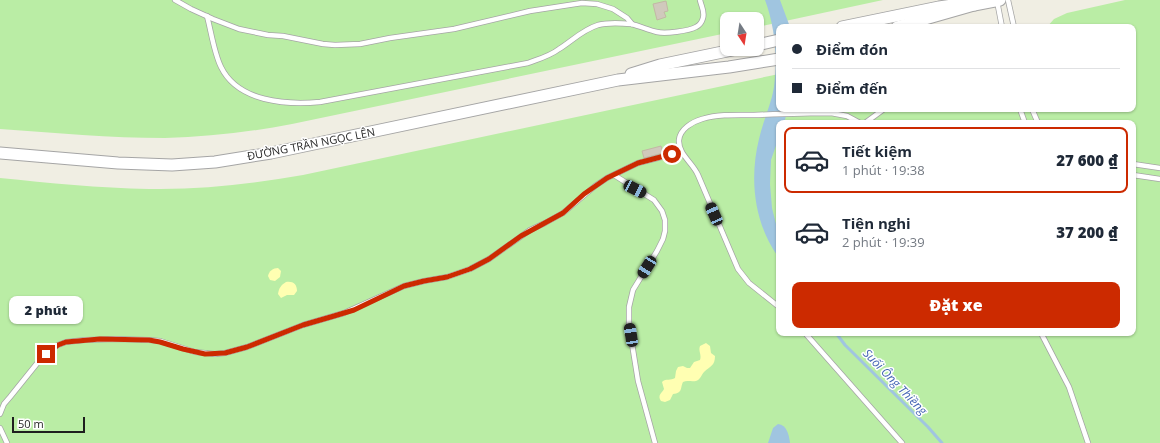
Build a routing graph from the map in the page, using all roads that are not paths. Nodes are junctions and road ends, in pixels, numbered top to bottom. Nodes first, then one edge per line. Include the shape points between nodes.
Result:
1 (175, 0) edge
2 (700, 0) edge
3 (1001, 0) edge
4 (974, 5) junction
5 (206, 16) junction
6 (632, 24) junction
7 (857, 24) edge
8 (908, 24) edge
9 (1002, 24) edge
10 (1013, 24) edge
11 (774, 41) edge
12 (764, 43) edge
13 (720, 53) edge
14 (776, 59) edge
15 (618, 80) junction
16 (880, 112) edge
17 (856, 120) edge
18 (870, 120) edge
19 (682, 152) junction
20 (0, 153) edge
21 (1136, 164) edge
22 (1160, 168) edge
23 (614, 175) junction
24 (1136, 175) edge
25 (1160, 179) edge
26 (776, 304) edge
27 (808, 336) edge
28 (1043, 336) edge
29 (0, 414) edge
30 (0, 428) edge
31 (7, 443) edge
32 (655, 443) edge
33 (902, 443) edge
34 (1088, 443) edge

1 - 5 lane
2 - 6 lane via 703,19 694,28 663,33
3 - 4 street
3 - 9 lane
3 - 10 lane
4 - 7 street via 939,7
4 - 8 street
5 - 6 lane via 254,32 335,45 360,44 454,29 530,11 582,4 597,4 613,9
5 - 6 lane via 218,61 234,84 260,97 307,103 528,63 550,55 589,28 609,23
11 - 12 street
13 - 15 street, ĐƯỜNG TRẦN NGỌC LÊN via 660,65
14 - 15 street, ĐƯỜNG TRẦN NGỌC LÊN
15 - 20 street, ĐƯỜNG TRẦN NGỌC LÊN via 271,153 214,162 146,164
16 - 18 lane
17 - 19 lane via 839,114 820,113 705,118 693,122 684,129 679,143
19 - 23 lane via 638,163
19 - 26 lane via 696,169 738,269
21 - 22 lane
23 - 29 lane via 563,213 470,269 447,277 404,286 354,310 303,325 247,347 215,354 194,352 149,340 85,340 58,345 39,361 10,397
23 - 32 lane via 654,200 665,220 663,239 633,290 628,316 638,381
24 - 25 lane
27 - 33 lane
28 - 34 lane via 1069,387
30 - 31 lane

